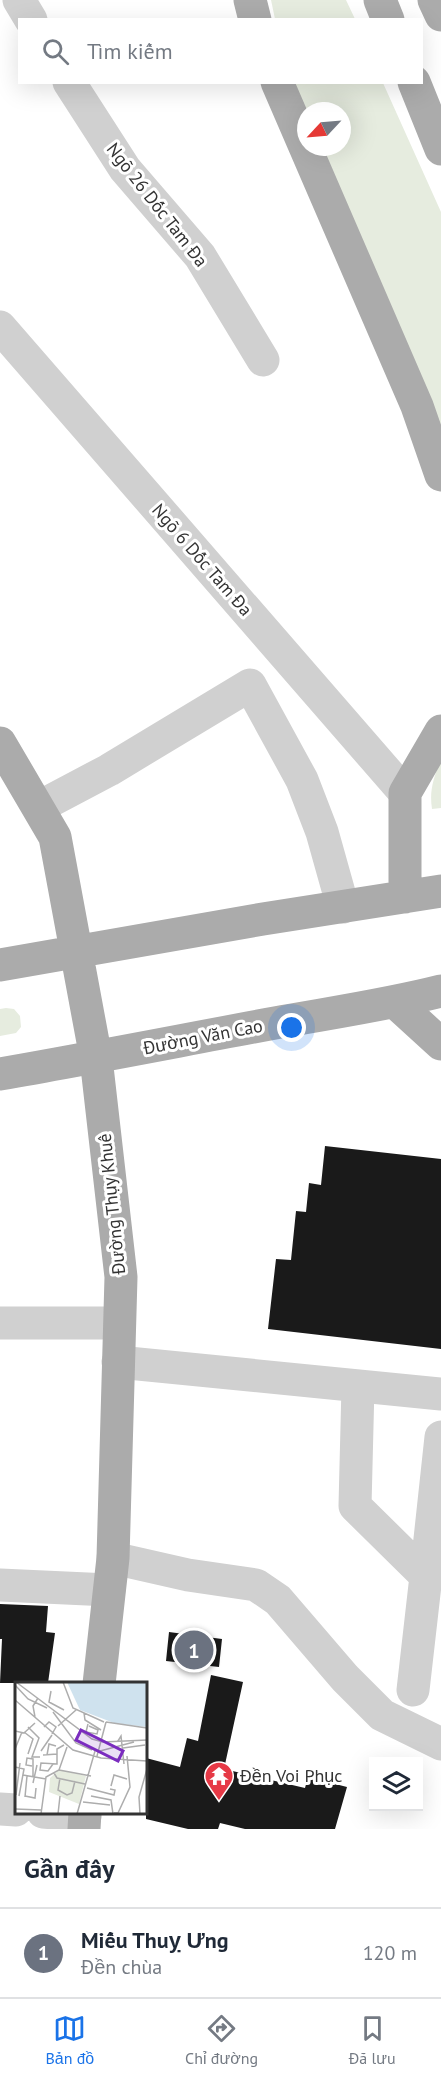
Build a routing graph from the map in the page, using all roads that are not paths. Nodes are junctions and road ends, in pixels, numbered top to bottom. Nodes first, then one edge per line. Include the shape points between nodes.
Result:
1 (12, 0) edge
2 (19, 0) edge
3 (250, 0) edge
4 (380, 0) edge
5 (434, 0) edge
6 (0, 8) edge
7 (441, 15) edge
8 (30, 18) edge
9 (254, 18) edge
10 (387, 18) edge
11 (70, 84) edge
12 (278, 84) edge
13 (415, 84) edge
14 (441, 149) edge
15 (0, 327) edge
16 (263, 360) dead end
17 (441, 475) edge
18 (441, 731) edge
19 (0, 743) edge
20 (405, 793) junction
21 (39, 807) junction
22 (441, 891) edge
23 (405, 897) junction
24 (343, 907) junction
25 (76, 952) junction
26 (0, 965) edge
27 (441, 991) edge
28 (396, 1003) junction
29 (441, 1044) edge
30 (96, 1058) junction
31 (0, 1074) edge
32 (0, 1323) edge
33 (118, 1323) junction
34 (117, 1362) junction
35 (358, 1386) junction
36 (441, 1394) edge
37 (441, 1437) edge
38 (111, 1574) junction
39 (426, 1576) junction
40 (0, 1585) edge
41 (99, 1682) edge
42 (413, 1690) dead end
43 (441, 1744) edge
44 (0, 1809) edge
45 (15, 1810) edge
46 (55, 1814) edge
47 (85, 1819) edge

1 - 6 street
2 - 8 street
3 - 9 main road
4 - 10 main road
5 - 7 main road
11 - 16 street, Ngõ 26 Dốc Tam Đa via 124,169 200,256
12 - 17 main road via 417,406
13 - 14 main road
15 - 20 street, Ngõ 6 Dốc Tam Đa
18 - 20 main road
19 - 21 main road, Đường Thụy Khuê
20 - 23 main road
21 - 24 street via 109,770 250,684 302,780 322,832
21 - 25 main road, Đường Thụy Khuê via 56,837
22 - 23 main road
23 - 24 main road
24 - 25 main road
25 - 26 main road
25 - 30 main road, Đường Thụy Khuê
27 - 28 main road, Đường Văn Cao
28 - 29 main road
28 - 30 main road, Đường Văn Cao
30 - 31 main road, Đường Văn Cao
30 - 33 main road, Đường Thụy Khuê via 120,1277
32 - 33 street
33 - 34 main road, Đường Thụy Khuê
34 - 35 street
34 - 38 main road, Đường Thụy Khuê
35 - 36 street
35 - 39 street via 355,1506
37 - 39 street
38 - 40 street
38 - 41 main road, Đường Thụy Khuê
38 - 43 street via 188,1575 256,1586 278,1600 382,1715
39 - 42 street
44 - 45 street
46 - 47 street

